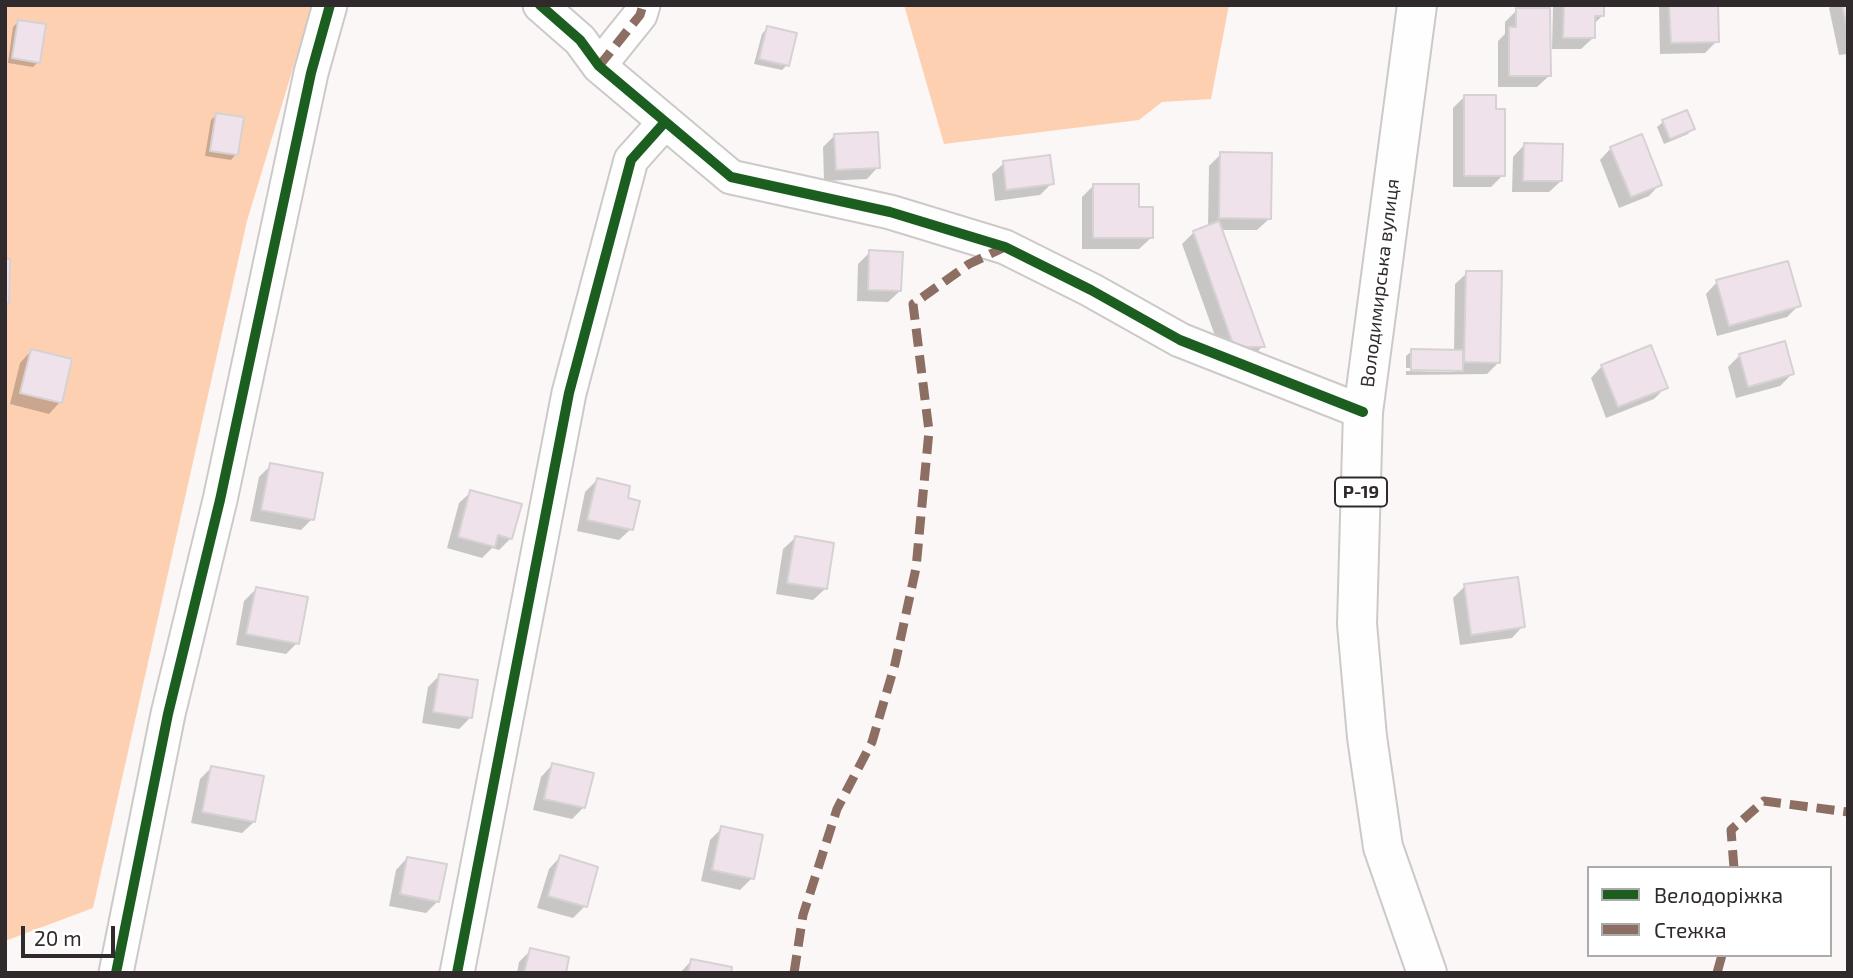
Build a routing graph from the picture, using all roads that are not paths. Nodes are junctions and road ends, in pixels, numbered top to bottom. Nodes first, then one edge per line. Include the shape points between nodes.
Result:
1 (330, 5) edge
2 (540, 5) edge
3 (643, 5) edge
4 (1417, 5) edge
5 (599, 66) junction
6 (665, 122) junction
7 (1363, 412) junction
8 (116, 973) edge
9 (457, 973) edge
10 (1427, 973) edge

1 - 8 street via 168,713
2 - 5 street via 580,40
3 - 5 street
4 - 7 main road, Володимирська вулиця / Р-19
5 - 6 street
6 - 7 street via 731,177 890,212 1005,247 1180,340
6 - 9 street via 631,160 569,393
7 - 10 main road, Володимирська вулиця / Р-19 via 1357,624 1367,737 1383,846

